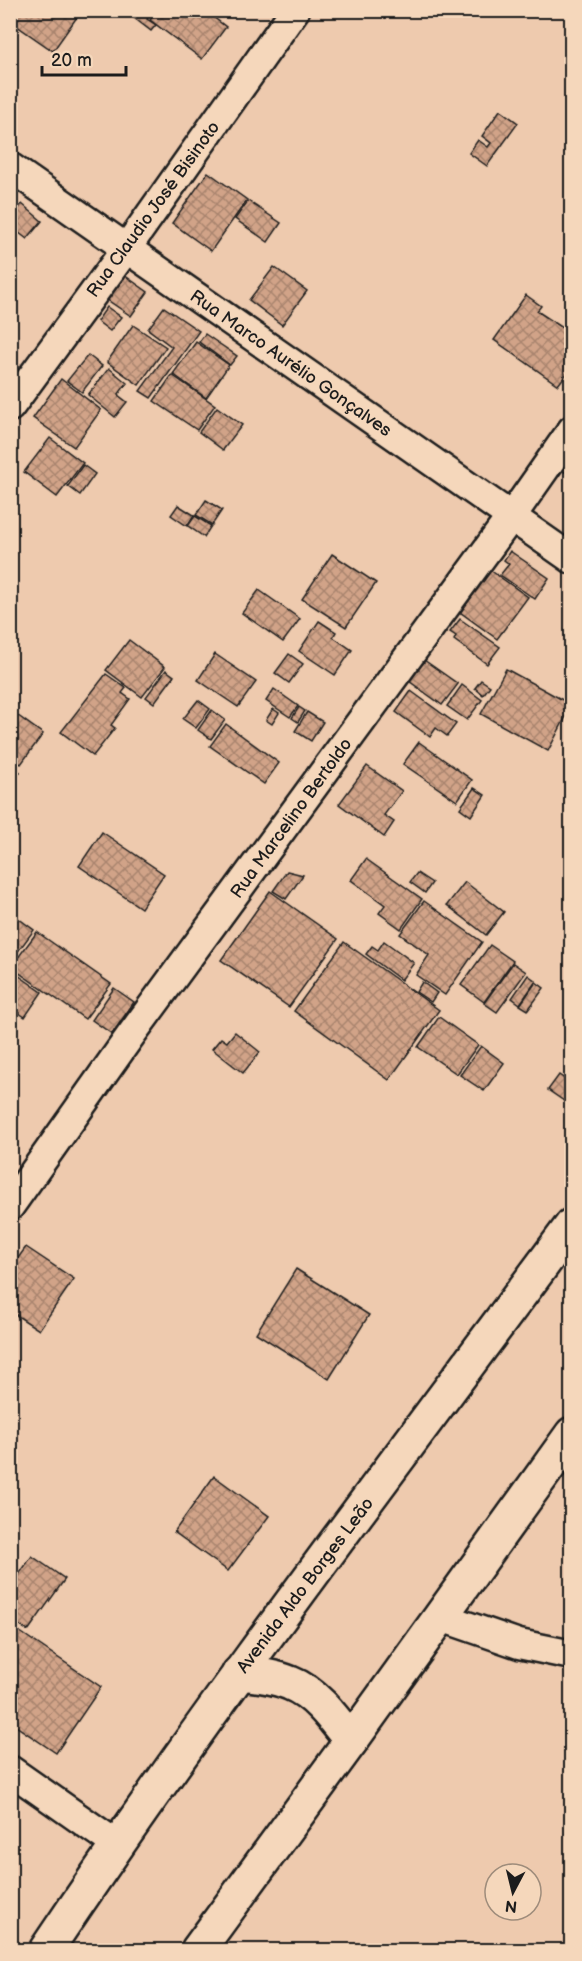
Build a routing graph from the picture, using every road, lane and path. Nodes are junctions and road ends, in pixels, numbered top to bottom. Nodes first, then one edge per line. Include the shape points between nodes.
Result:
1 (295, 10) edge
2 (10, 167) edge
3 (126, 249) junction
4 (10, 407) edge
5 (572, 430) edge
6 (511, 517) junction
7 (572, 559) edge
8 (10, 1206) edge
9 (572, 1225) edge
10 (572, 1434) edge
11 (441, 1617) junction
12 (572, 1655) edge
13 (239, 1673) junction
14 (351, 1741) junction
15 (10, 1770) edge
16 (117, 1845) junction
17 (46, 1950) edge
18 (198, 1950) edge

1 - 3 street, Rua Claudio José Bisinoto
2 - 3 street, Rua Marco Aurélio Gonçalves
3 - 4 street, Rua Claudio José Bisinoto
3 - 6 street, Rua Marco Aurélio Gonçalves
5 - 6 street, Rua Marcelino Bertoldo
6 - 7 street, Rua Marco Aurélio Gonçalves
6 - 8 street, Rua Marcelino Bertoldo
9 - 13 street, Avenida Aldo Borges Leão
10 - 11 street
11 - 12 street via 519,1644
11 - 14 street
13 - 14 street via 293,1683 335,1719
13 - 16 street, Avenida Aldo Borges Leão
14 - 18 street
15 - 16 street
16 - 17 street, Avenida Aldo Borges Leão

